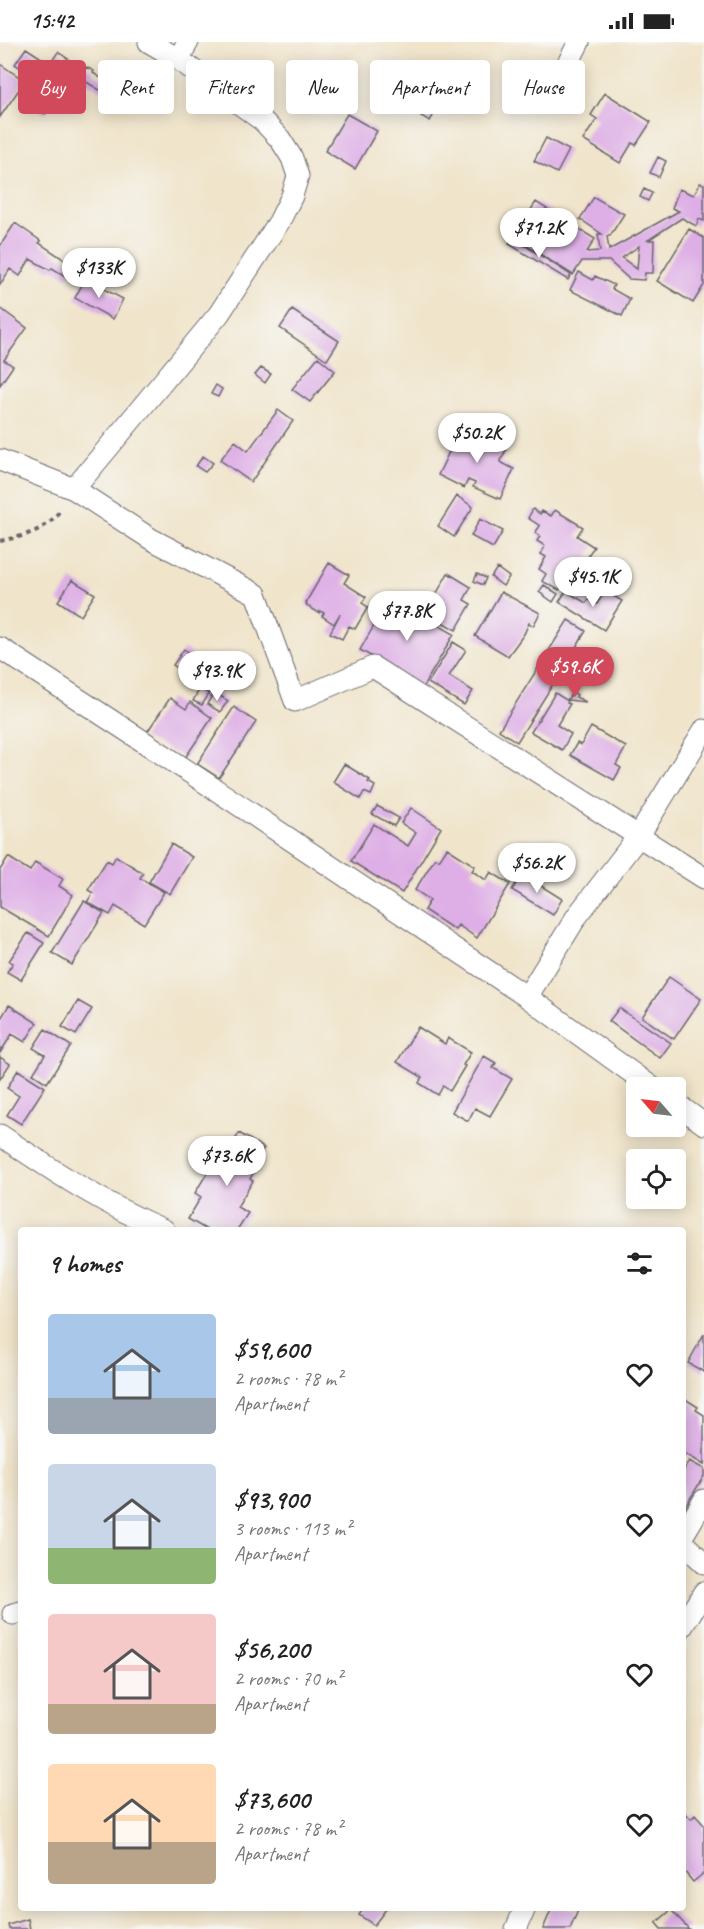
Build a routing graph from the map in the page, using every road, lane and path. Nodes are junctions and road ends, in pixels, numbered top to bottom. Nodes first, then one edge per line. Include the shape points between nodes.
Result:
1 (149, 42) edge
2 (579, 42) edge
3 (183, 50) edge
4 (570, 60) edge
5 (0, 460) edge
6 (74, 489) junction
7 (0, 541) edge
8 (0, 648) edge
9 (704, 730) edge
10 (638, 837) junction
11 (704, 878) edge
12 (527, 997) junction
13 (638, 1077) edge
14 (686, 1111) edge
15 (704, 1124) edge
16 (0, 1134) edge
17 (158, 1227) edge
18 (704, 1500) edge
19 (686, 1530) edge
20 (686, 1546) edge
21 (704, 1563) edge
22 (704, 1592) edge
23 (686, 1621) edge
24 (524, 1911) edge
25 (516, 1929) edge

1 - 3 street
2 - 4 street
3 - 6 street via 280,139 298,176 279,222 219,314
5 - 6 street
6 - 7 path via 45,527
6 - 10 street via 151,539 256,594 295,701 374,667
8 - 12 street
9 - 10 street
10 - 11 street
10 - 12 street via 577,916
12 - 13 street
14 - 15 street
16 - 17 street via 95,1197
18 - 19 street
20 - 21 street
22 - 23 street
24 - 25 street

